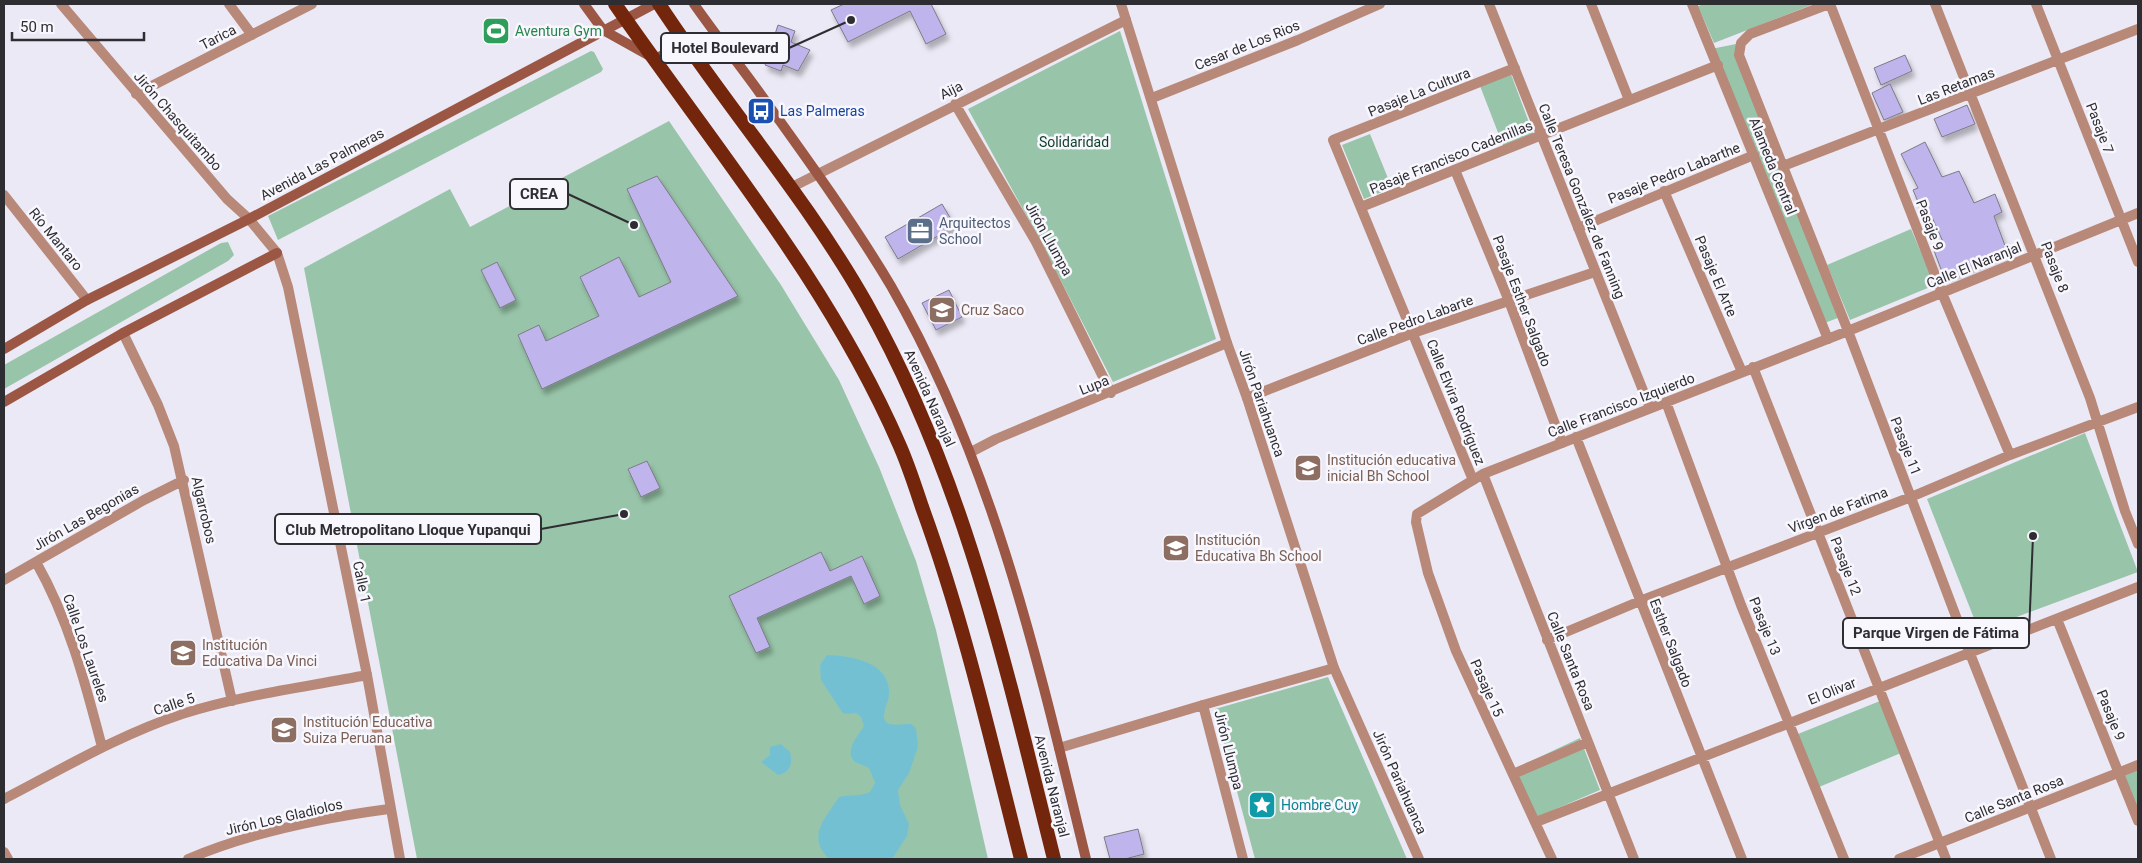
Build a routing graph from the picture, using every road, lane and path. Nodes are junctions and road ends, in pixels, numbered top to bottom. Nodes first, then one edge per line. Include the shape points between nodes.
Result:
1 (61, 4) edge
2 (229, 4) edge
3 (312, 4) edge
4 (584, 4) edge
5 (615, 4) edge
6 (654, 4) edge
7 (659, 4) edge
8 (694, 4) edge
9 (1121, 4) edge
10 (1380, 4) edge
11 (1489, 4) edge
12 (1591, 4) edge
13 (1692, 4) edge
14 (1829, 4) edge
15 (1935, 4) edge
16 (2036, 4) edge
17 (626, 19) junction
18 (1126, 20) junction
19 (2138, 29) edge
20 (603, 30) junction
21 (252, 35) junction
22 (685, 44) junction
23 (655, 59) junction
24 (2058, 61) junction
25 (1718, 65) junction
26 (1515, 68) junction
27 (136, 94) junction
28 (1971, 94) junction
29 (1152, 98) junction
30 (1629, 100) junction
31 (955, 104) junction
32 (1879, 130) junction
33 (1542, 136) junction
34 (1333, 140) joint
35 (1754, 155) junction
36 (1783, 166) junction
37 (1455, 170) junction
38 (817, 174) junction
39 (790, 188) junction
40 (1664, 191) junction
41 (4, 195) edge
42 (1361, 208) junction
43 (2138, 213) edge
44 (249, 219) junction
45 (2121, 220) junction
46 (1578, 228) junction
47 (277, 253) junction
48 (2036, 255) junction
49 (2138, 262) edge
50 (1595, 272) junction
51 (1942, 293) junction
52 (87, 300) junction
53 (1509, 301) junction
54 (1848, 331) junction
55 (123, 332) junction
56 (1413, 333) junction
57 (1828, 339) junction
58 (1227, 343) junction
59 (4, 348) edge
60 (1754, 368) junction
61 (1742, 372) junction
62 (1111, 393) junction
63 (1247, 398) junction
64 (4, 402) edge
65 (1666, 402) junction
66 (2138, 407) edge
67 (1650, 408) junction
68 (2097, 423) junction
69 (1576, 437) junction
70 (1562, 443) junction
71 (971, 452) junction
72 (2010, 455) junction
73 (1483, 474) junction
74 (184, 480) junction
75 (1473, 480) junction
76 (1911, 497) junction
77 (1416, 522) joint
78 (1818, 532) junction
79 (2138, 544) edge
80 (36, 562) junction
81 (1726, 567) junction
82 (4, 580) edge
83 (2138, 587) edge
84 (1640, 601) junction
85 (2057, 619) junction
86 (1547, 640) junction
87 (1969, 652) junction
88 (1334, 668) junction
89 (367, 675) junction
90 (1879, 687) junction
91 (232, 701) junction
92 (1204, 705) junction
93 (1789, 723) junction
94 (1588, 742) junction
95 (102, 747) junction
96 (1059, 748) junction
97 (1700, 757) junction
98 (2138, 765) edge
99 (2119, 772) junction
100 (1513, 774) junction
101 (1609, 795) junction
102 (4, 799) edge
103 (2030, 808) junction
104 (389, 809) junction
105 (2138, 821) edge
106 (1536, 822) junction
107 (1939, 843) junction
108 (4, 852) edge
109 (8, 859) edge
110 (188, 859) edge
111 (400, 859) edge
112 (1021, 859) edge
113 (1054, 859) edge
114 (1086, 859) edge
115 (1243, 859) edge
116 (1419, 859) edge
117 (1552, 859) edge
118 (1634, 859) edge
119 (1742, 859) edge
120 (1844, 859) edge
121 (1899, 859) edge
122 (1946, 859) edge
123 (2050, 859) edge

1 - 27 street, Jirón Chasquitambo
2 - 21 street
3 - 21 street, Tarica
4 - 20 main road
5 - 17 highway
6 - 17 main road, Avenida Las Palmeras
7 - 22 highway, Avenida Naranjal
8 - 38 main road, Avenida Naranjal
9 - 18 street, Jirón Pariahuanca
10 - 29 street, Cesar de Los Rios
11 - 26 street, Calle Teresa González de Fanning
12 - 30 street
13 - 25 street, Alameda Central
14 - 32 street, Pasaje 9
14 - 36 street, Pasaje 11 via 1750,34 1741,43 1739,55
15 - 28 street, Pasaje 8
16 - 24 street, Pasaje 7
17 - 20 main road, Avenida Las Palmeras
17 - 23 highway
18 - 29 street, Jirón Pariahuanca
18 - 31 street, Aija
19 - 24 street, Las Retamas
20 - 23 main road
20 - 44 main road, Avenida Las Palmeras
21 - 27 street, Tarica
22 - 23 main road
22 - 39 highway, Avenida Naranjal
23 - 112 highway via 830,311 900,445 944,569
24 - 28 street, Las Retamas
24 - 45 street, Pasaje 7
25 - 30 street, Pasaje Francisco Cadenillas
25 - 35 street, Alameda Central
26 - 33 street, Calle Teresa González de Fanning
26 - 34 street, Pasaje La Cultura
27 - 44 street, Jirón Chasquitambo via 227,199
28 - 32 street, Las Retamas
28 - 48 street, Pasaje 8
29 - 58 street, Jirón Pariahuanca
30 - 33 street, Pasaje Francisco Cadenillas
31 - 38 street, Aija
31 - 62 street, Jirón Llumpa via 1036,242
32 - 36 street, Las Retamas
32 - 51 street, Pasaje 9
33 - 37 street, Pasaje Francisco Cadenillas
33 - 46 street, Calle Teresa González de Fanning
34 - 42 street, Calle Elvira Rodríguez
35 - 40 street, Pasaje Pedro Labarthe
35 - 57 street, Alameda Central
36 - 54 street, Pasaje 11
37 - 42 street, Pasaje Francisco Cadenillas
37 - 53 street, Pasaje Esther Salgado
38 - 39 street, Aija
38 - 71 main road, Avenida Naranjal via 854,225 892,288
39 - 113 highway, Avenida Naranjal via 865,302 929,431 975,559
40 - 46 street, Pasaje Pedro Labarthe
40 - 61 street, Pasaje El Arte
41 - 52 street, Río Mantaro
42 - 56 street, Calle Elvira Rodríguez
43 - 45 street, Calle El Naranjal
44 - 47 street, Jirón Chasquitambo
44 - 52 main road, Avenida Las Palmeras
45 - 48 street, Calle El Naranjal
45 - 49 street, Pasaje 7
46 - 50 street, Calle Teresa González de Fanning
47 - 55 main road
47 - 89 street, Calle 1 via 288,287
48 - 51 street, Calle El Naranjal
48 - 68 street, Pasaje 8
50 - 53 street, Calle Pedro Labarte
50 - 67 street, Calle Teresa González de Fanning
51 - 54 street, Calle El Naranjal
51 - 72 street, Pasaje 9
52 - 59 main road, Avenida Las Palmeras
53 - 56 street, Calle Pedro Labarte
53 - 70 street, Pasaje Esther Salgado
54 - 57 street, Calle Francisco Izquierdo
54 - 76 street, Pasaje 11
55 - 64 main road
55 - 74 street, Algarrobos via 158,405
56 - 63 street, Calle Pedro Labarte
56 - 75 street, Calle Elvira Rodríguez
57 - 60 street, Calle Francisco Izquierdo
58 - 62 street, Lupa
58 - 63 street, Jirón Pariahuanca
60 - 61 street, Calle Francisco Izquierdo
60 - 78 street, Pasaje 12
61 - 65 street, Calle Francisco Izquierdo
62 - 71 street, Lupa
63 - 88 street, Jirón Pariahuanca
65 - 67 street, Calle Francisco Izquierdo
65 - 81 street, Pasaje 13
66 - 68 street, Virgen de Fatima
67 - 69 street, Calle Francisco Izquierdo
68 - 72 street, Virgen de Fatima
68 - 79 street, Pasaje 8
69 - 70 street, Calle Francisco Izquierdo
69 - 84 street, Esther Salgado
70 - 73 street, Calle Francisco Izquierdo
71 - 96 main road, Avenida Naranjal via 1006,548
72 - 76 street, Virgen de Fatima
73 - 75 street, Calle Francisco Izquierdo
73 - 86 street, Calle Santa Rosa
74 - 80 street, Jirón Las Begonias
74 - 91 street, Algarrobos
75 - 77 street, Calle Francisco Izquierdo via 1417,514
76 - 78 street, Virgen de Fatima
76 - 87 street, Pasaje 11
77 - 100 street, Pasaje 15 via 1428,573 1456,651
78 - 81 street, Virgen de Fatima
78 - 90 street, Pasaje 12
80 - 82 street, Jirón Las Begonias
80 - 95 street, Calle Los Laureles via 63,616 80,664
81 - 84 street, Virgen de Fatima
81 - 93 street, Pasaje 13
83 - 85 street, El Olivar
84 - 86 street, Virgen de Fatima
84 - 97 street, Esther Salgado
85 - 87 street, El Olivar
85 - 99 street, Pasaje 9
86 - 94 street, Calle Santa Rosa
87 - 90 street, El Olivar
87 - 103 street, Pasaje 11
88 - 92 street
88 - 116 street, Jirón Pariahuanca
89 - 91 street, Calle 5
89 - 104 street, Calle 1
90 - 93 street, El Olivar
90 - 107 street, Pasaje 12
91 - 95 street, Calle 5 via 182,714
92 - 96 street
92 - 115 street, Jirón Llumpa
93 - 97 street, El Olivar
93 - 120 street, Pasaje 13
94 - 100 street
94 - 101 street, Calle Santa Rosa
95 - 102 street, Calle 5
96 - 114 main road, Avenida Naranjal
97 - 101 street, El Olivar
97 - 119 street, Esther Salgado
98 - 99 street, Calle Santa Rosa
99 - 103 street, Calle Santa Rosa
99 - 105 street, Pasaje 9
100 - 106 street, Pasaje 15
101 - 106 street, El Olivar
101 - 118 street, Calle Santa Rosa
103 - 107 street, Calle Santa Rosa
103 - 123 street, Pasaje 11
104 - 110 street, Jirón Los Gladiolos via 265,833
104 - 111 street, Calle 1
106 - 117 street, Pasaje 15
107 - 121 street, Calle Santa Rosa
107 - 122 street, Pasaje 12
108 - 109 street

